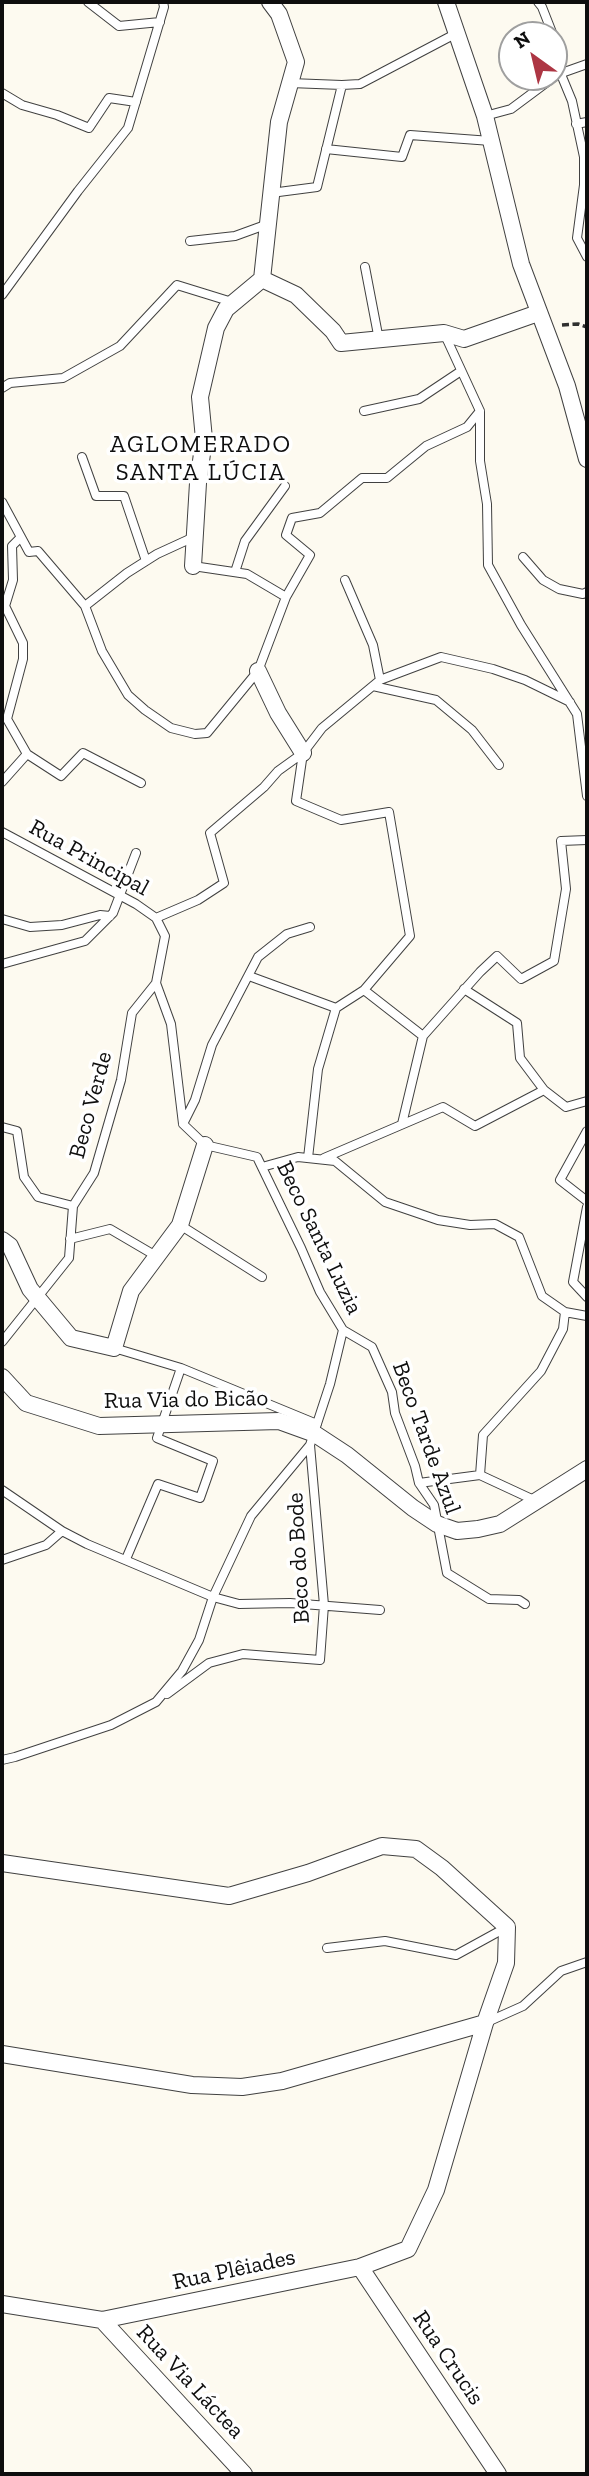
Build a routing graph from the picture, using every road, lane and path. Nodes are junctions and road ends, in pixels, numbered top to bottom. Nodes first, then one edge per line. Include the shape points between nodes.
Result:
1 (88, 2) edge
2 (163, 2) edge
3 (270, 2) edge
4 (446, 2) edge
5 (538, 2) edge
6 (547, 21) edge
7 (160, 22) junction
8 (457, 33) junction
9 (587, 64) edge
10 (568, 71) edge
11 (290, 83) junction
12 (342, 85) junction
13 (535, 91) edge
14 (566, 91) edge
15 (2, 93) edge
16 (136, 102) junction
17 (485, 116) junction
18 (587, 122) edge
19 (576, 124) junction
20 (491, 141) junction
21 (326, 149) junction
22 (271, 194) junction
23 (268, 224) junction
24 (190, 241) dead end
25 (587, 257) edge
26 (365, 267) dead end
27 (262, 279) junction
28 (2, 295) edge
29 (234, 302) junction
30 (541, 320) junction
31 (587, 327) edge
32 (444, 333) junction
33 (379, 340) junction
34 (461, 371) junction
35 (2, 388) edge
36 (364, 411) dead end
37 (480, 411) junction
38 (82, 457) dead end
39 (587, 459) edge
40 (285, 486) dead end
41 (2, 502) edge
42 (20, 537) junction
43 (195, 537) junction
44 (523, 557) dead end
45 (146, 561) junction
46 (193, 566) joint
47 (235, 572) junction
48 (345, 580) dead end
49 (587, 592) edge
50 (286, 597) junction
51 (85, 606) junction
52 (258, 671) junction
53 (376, 683) junction
54 (570, 702) junction
55 (585, 749) edge
56 (303, 753) junction
57 (27, 754) junction
58 (499, 765) dead end
59 (2, 782) edge
60 (141, 783) dead end
61 (587, 796) edge
62 (2, 832) edge
63 (587, 839) edge
64 (136, 853) dead end
65 (121, 895) junction
66 (110, 916) junction
67 (156, 918) junction
68 (2, 919) edge
69 (310, 927) dead end
70 (2, 964) edge
71 (249, 976) junction
72 (156, 983) junction
73 (464, 989) junction
74 (364, 990) junction
75 (336, 1008) junction
76 (423, 1036) junction
77 (544, 1090) junction
78 (587, 1101) edge
79 (183, 1124) junction
80 (402, 1124) junction
81 (2, 1127) edge
82 (587, 1131) edge
83 (205, 1144) junction
84 (308, 1158) junction
85 (321, 1160) junction
86 (262, 1167) junction
87 (587, 1201) edge
88 (74, 1206) junction
89 (587, 1207) edge
90 (180, 1225) junction
91 (70, 1239) junction
92 (2, 1240) edge
93 (157, 1257) junction
94 (262, 1277) dead end
95 (587, 1297) edge
96 (38, 1298) junction
97 (565, 1312) junction
98 (587, 1316) edge
99 (343, 1330) junction
100 (2, 1342) edge
101 (114, 1348) junction
102 (181, 1368) junction
103 (2, 1377) edge
104 (162, 1423) junction
105 (314, 1434) junction
106 (587, 1469) edge
107 (480, 1475) junction
108 (419, 1483) junction
109 (2, 1490) edge
110 (537, 1502) junction
111 (438, 1524) junction
112 (61, 1531) junction
113 (126, 1559) junction
114 (2, 1560) edge
115 (213, 1597) junction
116 (525, 1604) dead end
117 (324, 1605) junction
118 (380, 1610) dead end
119 (156, 1702) junction
120 (2, 1760) edge
121 (2, 1863) edge
122 (507, 1927) junction
123 (327, 1948) dead end
124 (587, 1962) edge
125 (485, 2023) junction
126 (2, 2054) edge
127 (360, 2267) junction
128 (2, 2304) edge
129 (102, 2320) junction
130 (244, 2474) edge
131 (498, 2474) edge

1 - 7 lane via 119,26
2 - 7 lane
3 - 11 street via 296,62
4 - 8 street
5 - 6 lane
7 - 16 lane
8 - 12 lane via 360,84
8 - 17 street
9 - 10 lane
11 - 12 lane
11 - 22 street via 279,122
12 - 21 lane
13 - 17 lane via 511,109
14 - 19 lane
15 - 16 lane via 22,106 89,128 109,98
16 - 28 lane via 128,128
17 - 20 street
18 - 19 lane
19 - 25 lane via 584,157 577,238
20 - 21 lane via 410,135 402,157
20 - 30 street via 520,264
21 - 22 lane via 317,187
22 - 23 street
23 - 24 lane via 235,236
23 - 27 street
26 - 33 lane
27 - 29 street
27 - 33 street via 296,295 341,343
29 - 35 lane via 177,285 120,346 63,378 10,383
29 - 43 street via 216,328 200,397 204,439
30 - 31 path
30 - 32 street via 464,339
30 - 39 street via 567,386
32 - 33 street
32 - 34 lane
34 - 36 lane via 419,399
34 - 37 lane
37 - 50 lane via 467,427 426,446 387,478 362,478 320,513 292,518 286,535 310,555
37 - 54 lane via 488,565
38 - 45 lane via 96,496 124,496
40 - 47 lane via 246,541
41 - 42 lane
42 - 51 lane via 29,552 38,551
42 - 57 lane via 12,546 13,580 5,606 23,643 23,659 7,719
43 - 45 lane
43 - 46 street
44 - 49 lane via 543,580
45 - 51 lane
46 - 47 lane
47 - 50 lane
48 - 53 lane via 373,645
50 - 52 lane
51 - 52 lane via 102,651 128,695 171,727 207,733
52 - 56 street
53 - 54 lane via 441,657 493,668
53 - 56 lane via 323,728
53 - 58 lane via 436,700 472,730
54 - 55 lane
55 - 61 lane
56 - 67 lane via 210,833 224,883
56 - 74 lane via 296,800 341,820 389,812 410,936
57 - 59 lane
57 - 60 lane via 61,776 83,753
62 - 65 lane, Rua Principal
63 - 73 lane via 561,841 566,889 554,961 522,979 497,956
64 - 65 lane
65 - 66 lane
65 - 67 lane, Rua Principal
66 - 68 lane via 30,927
66 - 70 lane via 85,941
67 - 72 lane, Rua Principal via 165,936
69 - 71 lane via 287,934 258,957
71 - 75 lane
71 - 79 lane via 212,1045
72 - 79 lane via 171,1024
72 - 88 lane, Beco Verde via 132,1013 121,1080 94,1173
73 - 76 lane
73 - 77 lane via 517,1023 520,1058
74 - 75 lane
74 - 76 lane
75 - 84 lane via 318,1069
76 - 80 lane
77 - 78 lane via 566,1107
77 - 80 lane via 475,1126 443,1107
79 - 83 lane
80 - 85 lane
81 - 88 lane via 17,1131 24,1177 38,1197
82 - 87 lane via 560,1180
83 - 86 lane, Beco Santa Luzia via 257,1157
83 - 90 street
84 - 85 lane
84 - 86 lane
85 - 97 lane via 335,1161 384,1202 438,1220 495,1224 519,1237 542,1296
86 - 99 lane, Beco Santa Luzia via 320,1292
88 - 91 lane, Beco Verde
89 - 95 lane via 573,1282
90 - 93 street
90 - 94 lane
91 - 93 lane via 110,1229
91 - 96 lane, Beco Verde via 69,1258
92 - 96 street
93 - 101 street via 131,1291
96 - 100 lane, Beco Verde
96 - 101 street via 71,1338
97 - 98 lane
97 - 107 lane via 563,1329 541,1371 483,1435
99 - 105 lane, Beco Santa Luzia
99 - 108 lane, Beco Tarde Azul via 372,1347
101 - 102 lane
102 - 104 lane
102 - 105 lane
103 - 104 street, Rua Via do Bicão via 26,1403 99,1426
104 - 105 street, Rua Via do Bicão via 279,1421
104 - 113 lane via 157,1438 213,1461 200,1498 158,1484
105 - 111 street, Rua Via do Bicão
105 - 115 lane, Beco Santa Luzia via 251,1516
105 - 117 lane, Beco do Bode
106 - 110 street, Rua Via do Bicão
107 - 108 lane
107 - 110 lane
108 - 111 lane, Beco Tarde Azul via 434,1505
109 - 112 lane
110 - 111 street, Rua Via do Bicão via 500,1524 478,1529 457,1531
111 - 116 lane, Beco Tarde Azul via 447,1573 489,1599
112 - 113 lane
112 - 114 lane via 46,1545
113 - 115 lane
115 - 117 lane via 239,1604
115 - 119 lane, Beco Santa Luzia via 182,1671
117 - 118 lane
117 - 119 lane, Beco do Bode via 320,1660 243,1654 209,1663
119 - 120 lane via 111,1725
121 - 122 street via 229,1896 383,1846 416,1849
122 - 123 lane via 456,1955 384,1941
122 - 125 street, Rua Plêiades via 506,1963
124 - 125 lane via 561,1970 523,2006
125 - 126 street via 282,2081 242,2087 192,2085
125 - 127 street, Rua Plêiades via 436,2190 408,2249
127 - 129 street, Rua Plêiades
127 - 131 street, Rua Crucis
128 - 129 street, Rua Plêiades
129 - 130 street, Rua Via Láctea

